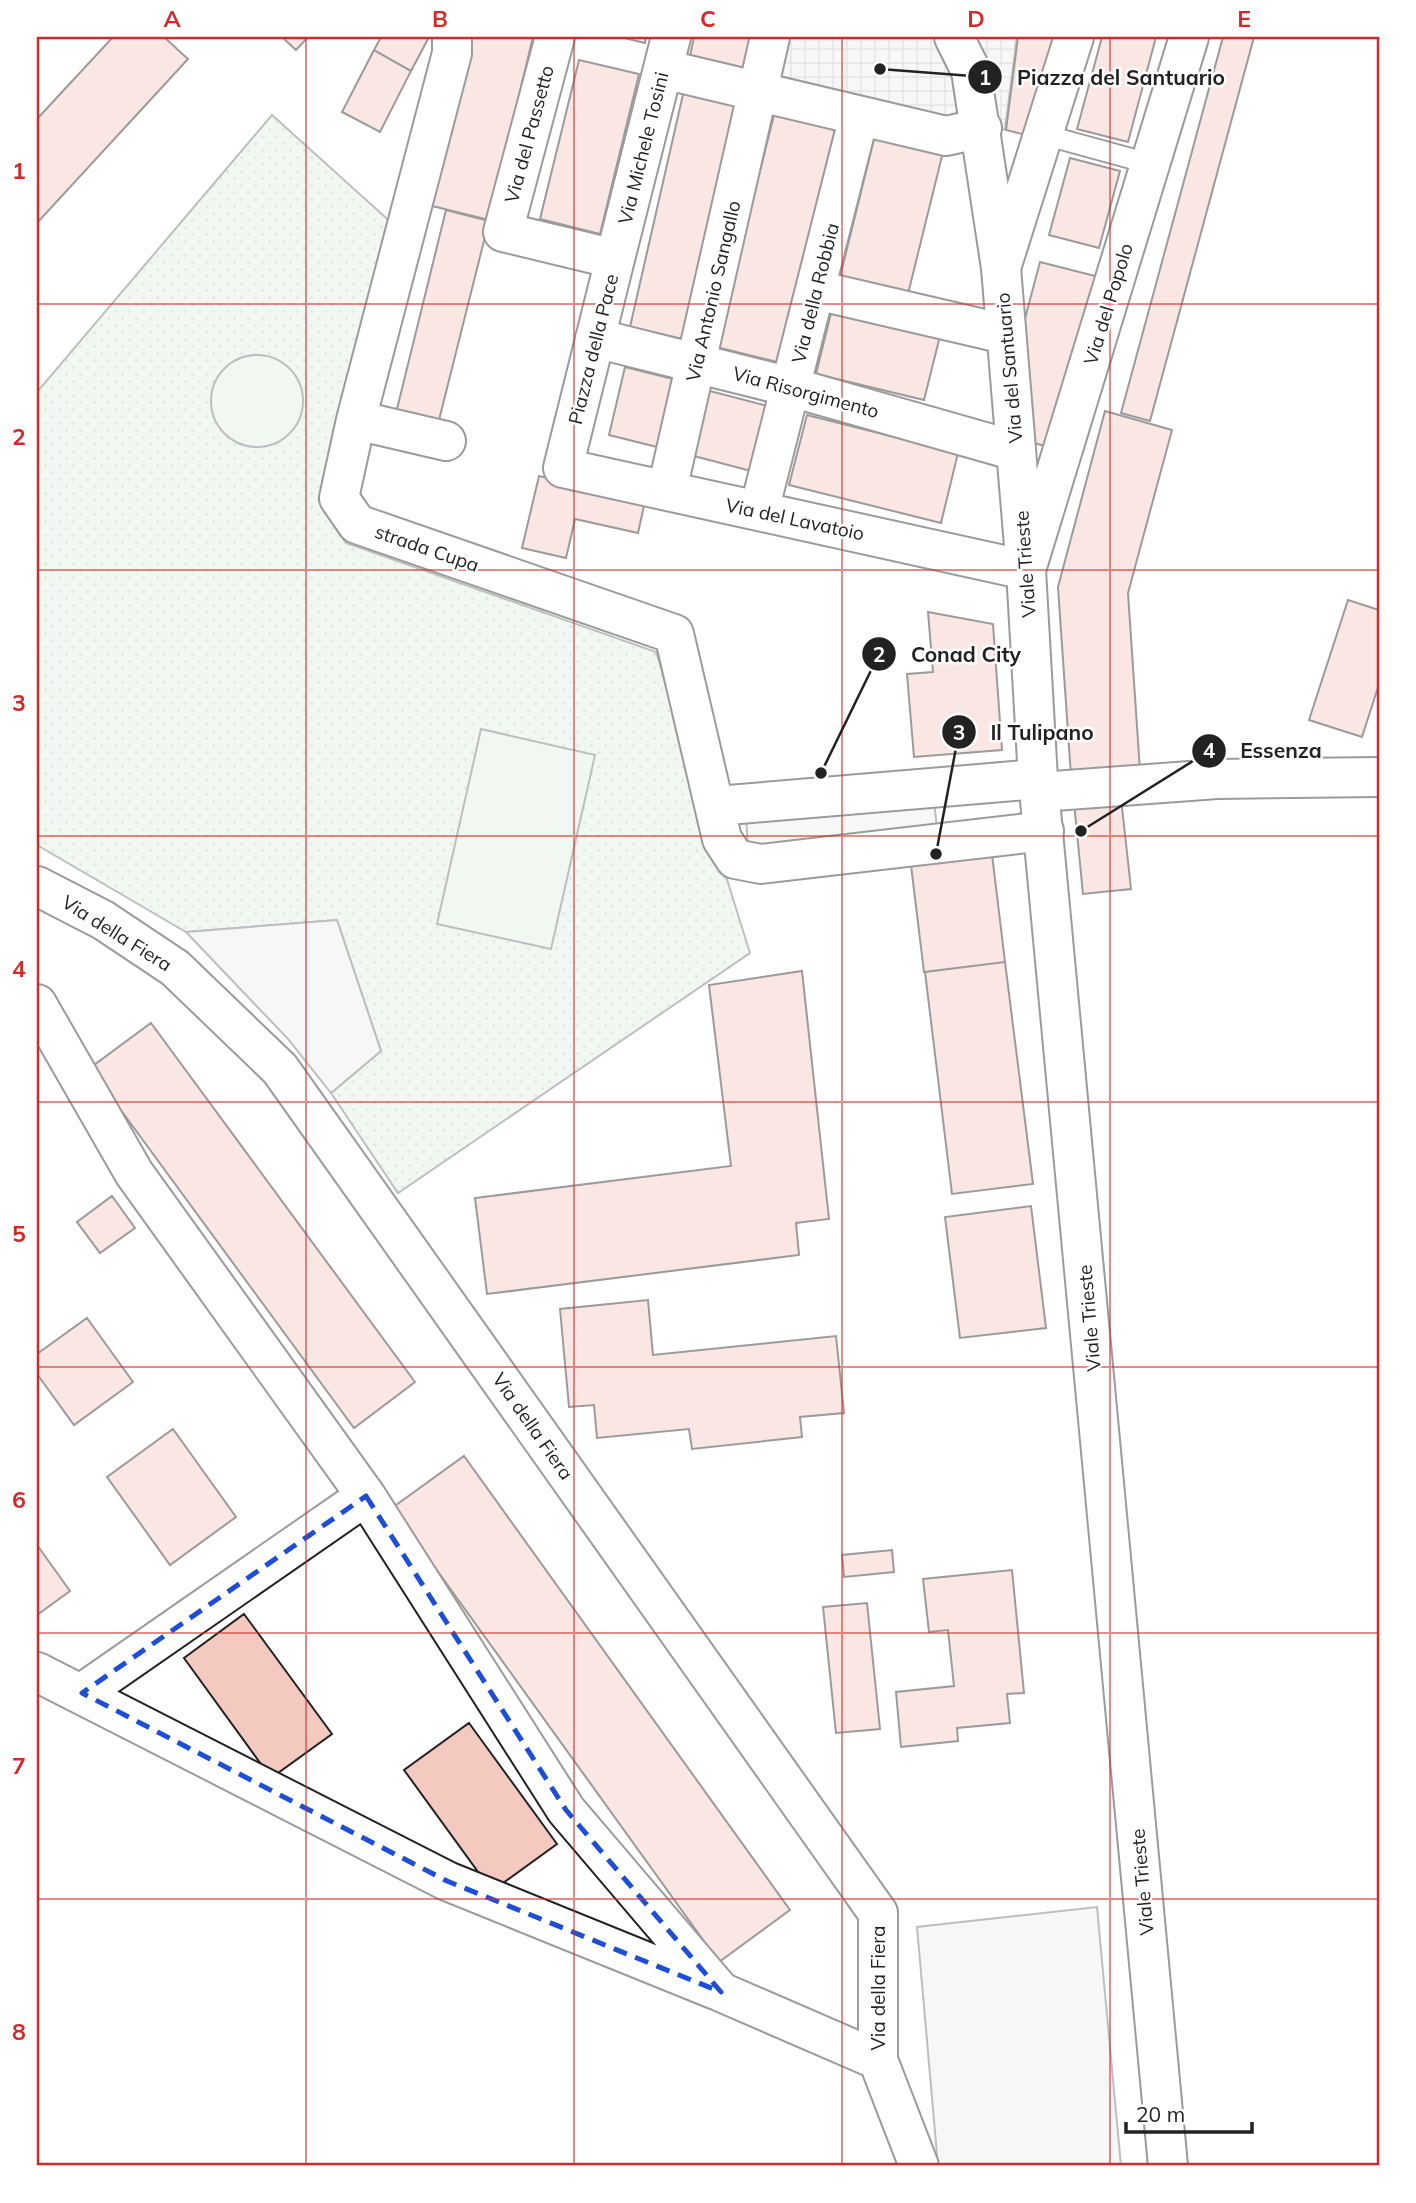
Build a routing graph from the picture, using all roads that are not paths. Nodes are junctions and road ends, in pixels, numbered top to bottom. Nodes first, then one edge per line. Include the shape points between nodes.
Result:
1 (555, 37) edge
2 (770, 37) edge
3 (954, 37) edge
4 (1074, 37) edge
5 (1189, 37) edge
6 (452, 45) edge
7 (667, 53) edge
8 (975, 54) edge
9 (758, 91) junction
10 (859, 116) junction
11 (982, 128) junction
12 (1045, 135) junction
13 (1151, 164) junction
14 (503, 232) joint
15 (615, 259) junction
16 (1001, 268) junction
17 (816, 290) junction
18 (1005, 334) junction
19 (595, 338) junction
20 (697, 363) junction
21 (791, 387) junction
22 (356, 420) junction
23 (446, 441) dead end
24 (1016, 460) junction
25 (564, 468) joint
26 (667, 491) junction
27 (759, 512) junction
28 (1026, 570) junction
29 (1379, 777) edge
30 (1039, 785) junction
31 (716, 806) junction
32 (1044, 831) junction
33 (37, 886) edge
34 (37, 1004) edge
35 (366, 1496) junction
36 (37, 1672) edge
37 (82, 1693) junction
38 (721, 1992) junction
39 (878, 2060) junction
40 (919, 2166) edge
41 (1168, 2166) edge

1 - 14 street, Via del Passetto
2 - 9 street, Via Antonio Sangallo
3 - 8 street, Via del Santuario
4 - 12 street, Via del Santuario
5 - 13 street, Via del Popolo
6 - 22 street, strada Cupa
7 - 9 street
7 - 15 street, Via Michele Tosini
8 - 11 street, Via del Santuario
9 - 10 street
9 - 20 street, Via Antonio Sangallo
10 - 11 street via 946,136
10 - 17 street, Via della Robbia
11 - 16 street, Via del Santuario
12 - 13 lane
12 - 16 street, Via del Santuario
13 - 28 street, Via del Popolo
14 - 15 street, Piazza della Pace
15 - 19 street, Piazza della Pace
16 - 18 street, Via del Santuario
17 - 18 street
17 - 21 street, Via della Robbia
18 - 24 street, Via del Santuario
19 - 20 street, Via Risorgimento
19 - 25 street, Piazza della Pace
20 - 21 street, Via Risorgimento
20 - 26 street, Via Antonio Sangallo
21 - 24 street, Via Risorgimento
21 - 27 street, Via della Robbia
22 - 23 street
22 - 31 street, strada Cupa via 339,498 358,524 674,634
24 - 28 street, Viale Trieste
25 - 26 street, Via del Lavatoio
26 - 27 street, Via del Lavatoio
27 - 28 street, Via del Lavatoio
28 - 30 street, Viale Trieste
29 - 30 street
30 - 31 street
30 - 32 street, Viale Trieste
31 - 32 street via 728,852 745,863
32 - 41 street, Viale Trieste
33 - 39 street, Via della Fiera via 103,920 175,968 280,1069 878,1913
34 - 35 street, Via della Fiera via 134,1173
35 - 37 street
35 - 38 street, Via della Fiera via 566,1810
36 - 37 street, Via della Fiera
37 - 38 street, Via della Fiera via 447,1881
38 - 39 street, Via della Fiera
39 - 40 street, Via della Fiera

